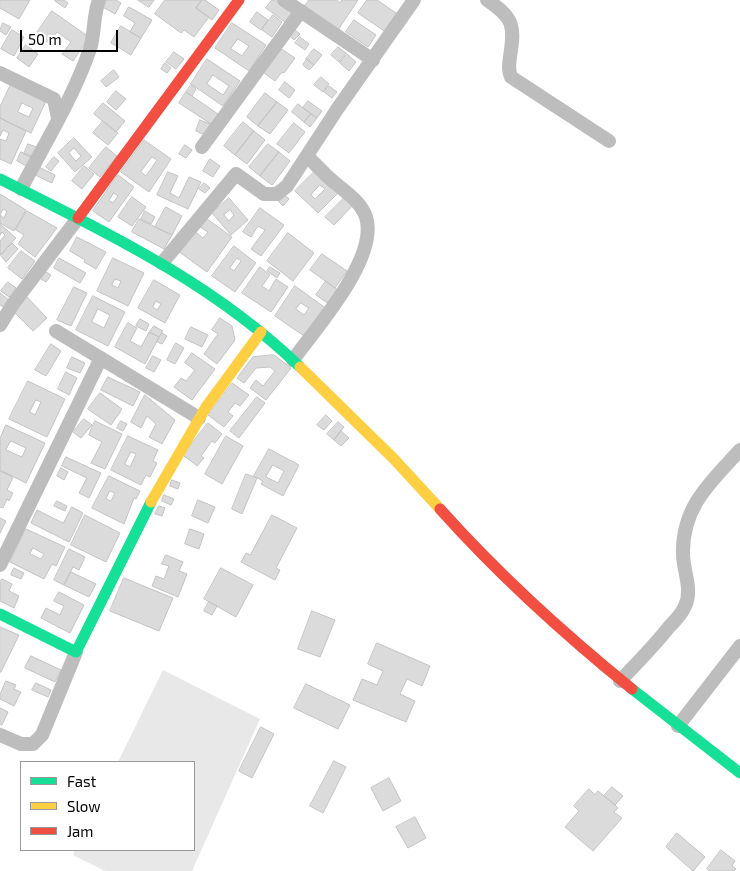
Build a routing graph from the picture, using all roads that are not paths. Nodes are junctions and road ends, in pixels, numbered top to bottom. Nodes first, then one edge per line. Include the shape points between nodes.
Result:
1 (98, 0) edge
2 (239, 0) edge
3 (284, 0) edge
4 (414, 0) edge
5 (487, 0) edge
6 (301, 11) junction
7 (373, 60) junction
8 (0, 73) edge
9 (58, 118) junction
10 (609, 141) dead end
11 (202, 147) dead end
12 (308, 156) junction
13 (0, 179) edge
14 (21, 189) junction
15 (78, 218) junction
16 (162, 263) junction
17 (0, 325) edge
18 (56, 331) dead end
19 (261, 332) junction
20 (101, 358) junction
21 (293, 360) junction
22 (199, 418) junction
23 (740, 450) edge
24 (0, 565) edge
25 (0, 614) edge
26 (740, 646) edge
27 (76, 652) junction
28 (620, 681) junction
29 (678, 726) junction
30 (0, 735) edge
31 (740, 773) edge

1 - 9 street via 89,50
2 - 15 main road
3 - 6 street
4 - 7 street
5 - 10 street via 508,17 513,30 508,65 511,77
6 - 7 street
6 - 11 street
7 - 12 street
8 - 9 street via 54,99
9 - 14 street
12 - 16 street via 287,186 277,194 264,194 236,174
12 - 21 street via 358,203 366,216 366,247 337,300
13 - 14 main road
14 - 15 main road
15 - 16 main road
15 - 17 street
16 - 19 main road via 203,288
18 - 20 street
19 - 21 main road
19 - 22 main road
20 - 22 street
20 - 24 street
21 - 28 main road via 398,463 504,576
22 - 27 main road via 140,522
23 - 28 street via 694,505 684,538 686,606
25 - 27 main road
26 - 29 street
27 - 30 street via 42,735 34,744 21,744
28 - 29 main road
29 - 31 main road

